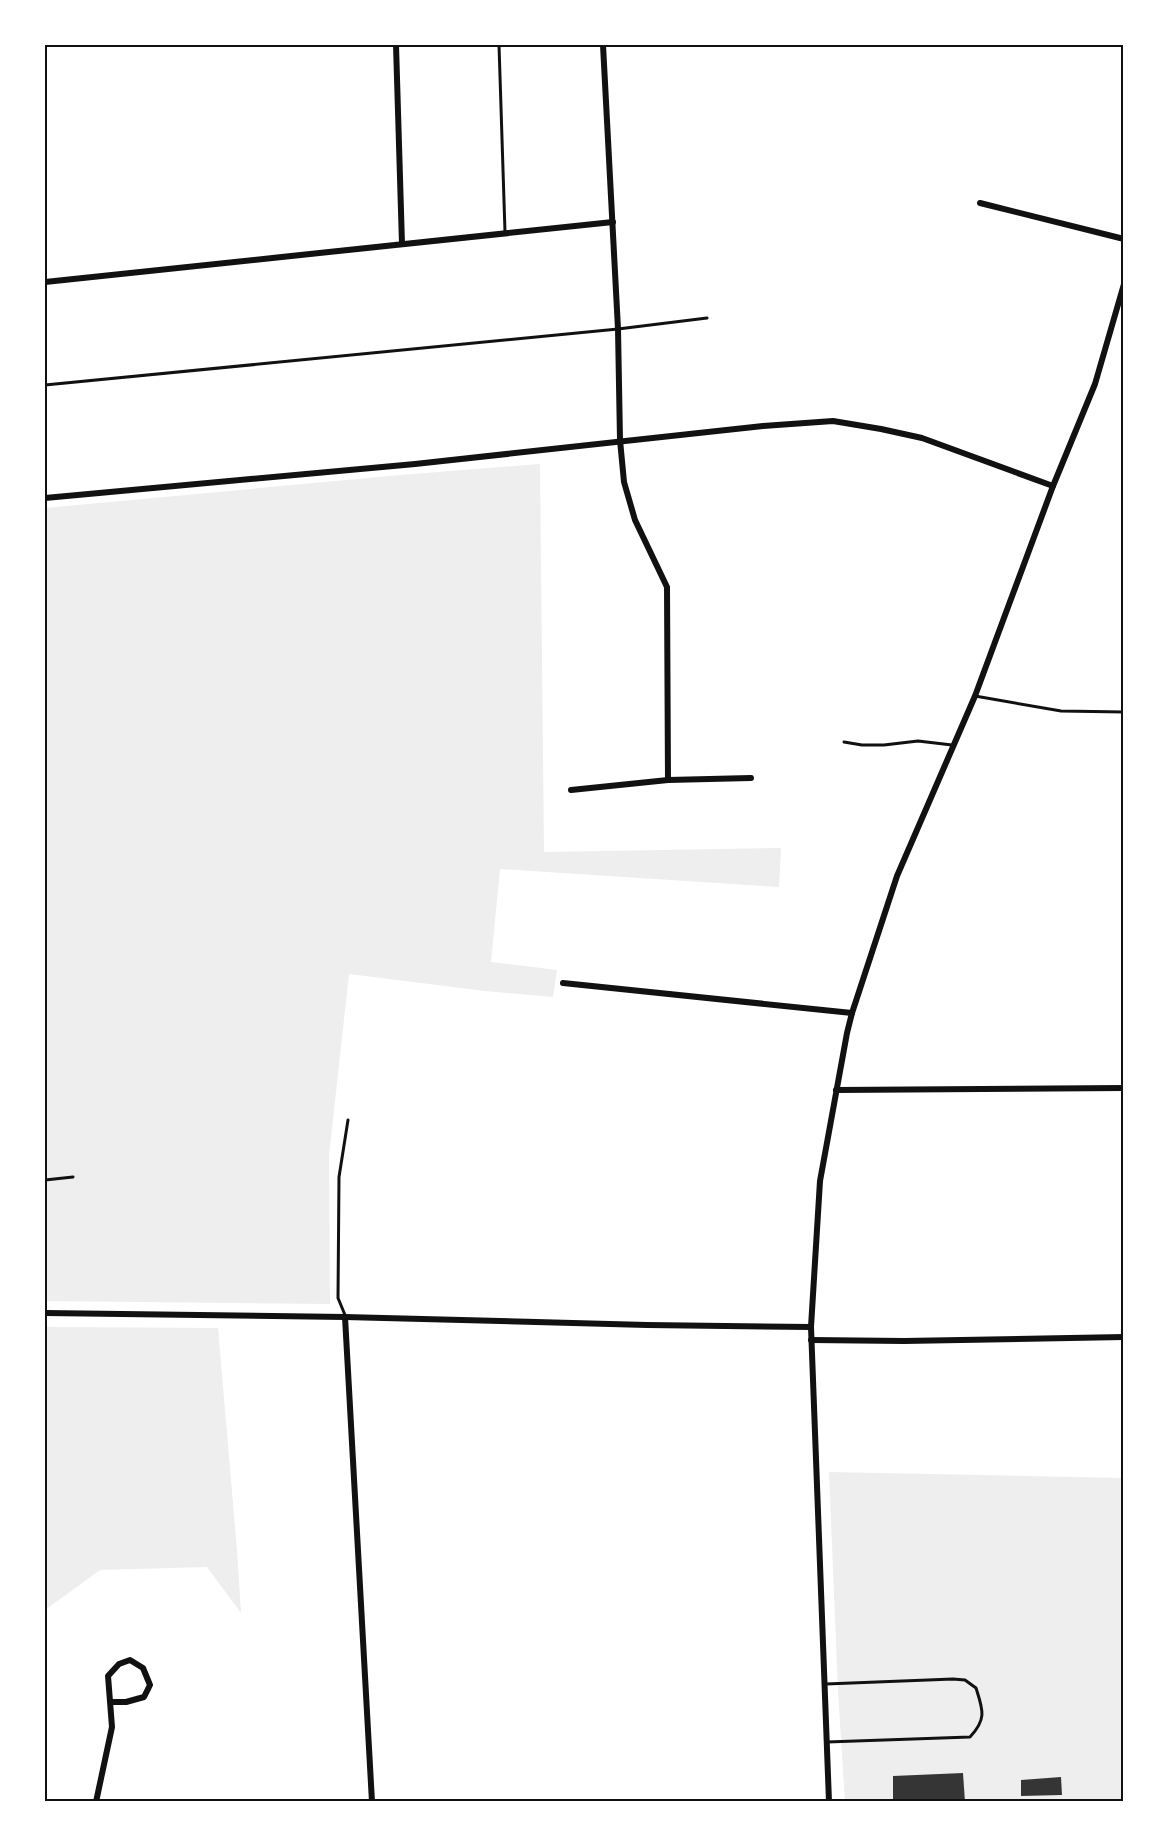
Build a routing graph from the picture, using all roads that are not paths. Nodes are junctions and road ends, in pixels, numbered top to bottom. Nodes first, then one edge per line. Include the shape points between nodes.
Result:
1 (396, 45) edge
2 (499, 45) edge
3 (603, 45) edge
4 (980, 203) dead end
5 (613, 222) junction
6 (505, 234) junction
7 (1124, 239) edge
8 (402, 244) junction
9 (45, 282) edge
10 (1124, 284) edge
11 (707, 318) dead end
12 (618, 329) junction
13 (45, 385) edge
14 (620, 441) junction
15 (1053, 486) junction
16 (45, 498) edge
17 (975, 696) junction
18 (1124, 712) edge
19 (844, 742) dead end
20 (954, 745) junction
21 (751, 778) dead end
22 (668, 780) junction
23 (571, 790) dead end
24 (563, 983) dead end
25 (852, 1013) junction
26 (1124, 1088) edge
27 (836, 1090) junction
28 (348, 1120) dead end
29 (73, 1177) dead end
30 (45, 1180) edge
31 (45, 1313) edge
32 (345, 1317) junction
33 (811, 1327) junction
34 (1124, 1337) edge
35 (811, 1340) junction
36 (824, 1684) junction
37 (110, 1702) junction
38 (826, 1742) junction
39 (96, 1802) edge
40 (372, 1802) edge
41 (829, 1802) edge

1 - 8 street
2 - 6 lane
3 - 5 street
4 - 7 street
5 - 6 street
5 - 12 street
6 - 8 street
8 - 9 street
10 - 15 street via 1095,384
11 - 12 lane
12 - 13 lane
12 - 14 street
14 - 15 street via 833,422 922,438
14 - 16 street
14 - 22 street via 624,482 635,520 668,587
15 - 17 street
17 - 18 lane via 1061,711
17 - 20 street
19 - 20 lane via 884,745 918,741
20 - 25 street via 897,876
21 - 22 street
22 - 23 street
24 - 25 street
25 - 27 street
26 - 27 street
27 - 33 street via 820,1181
28 - 32 lane via 339,1177 338,1298
29 - 30 lane
31 - 32 street
32 - 33 street
32 - 40 street
33 - 35 street
34 - 35 street
35 - 36 street
36 - 38 street
36 - 38 lane via 965,1680 976,1688 983,1718 970,1737
37 - 37 street via 108,1676 119,1664 130,1660 143,1668 150,1685 144,1697
37 - 39 street via 112,1727
38 - 41 street

